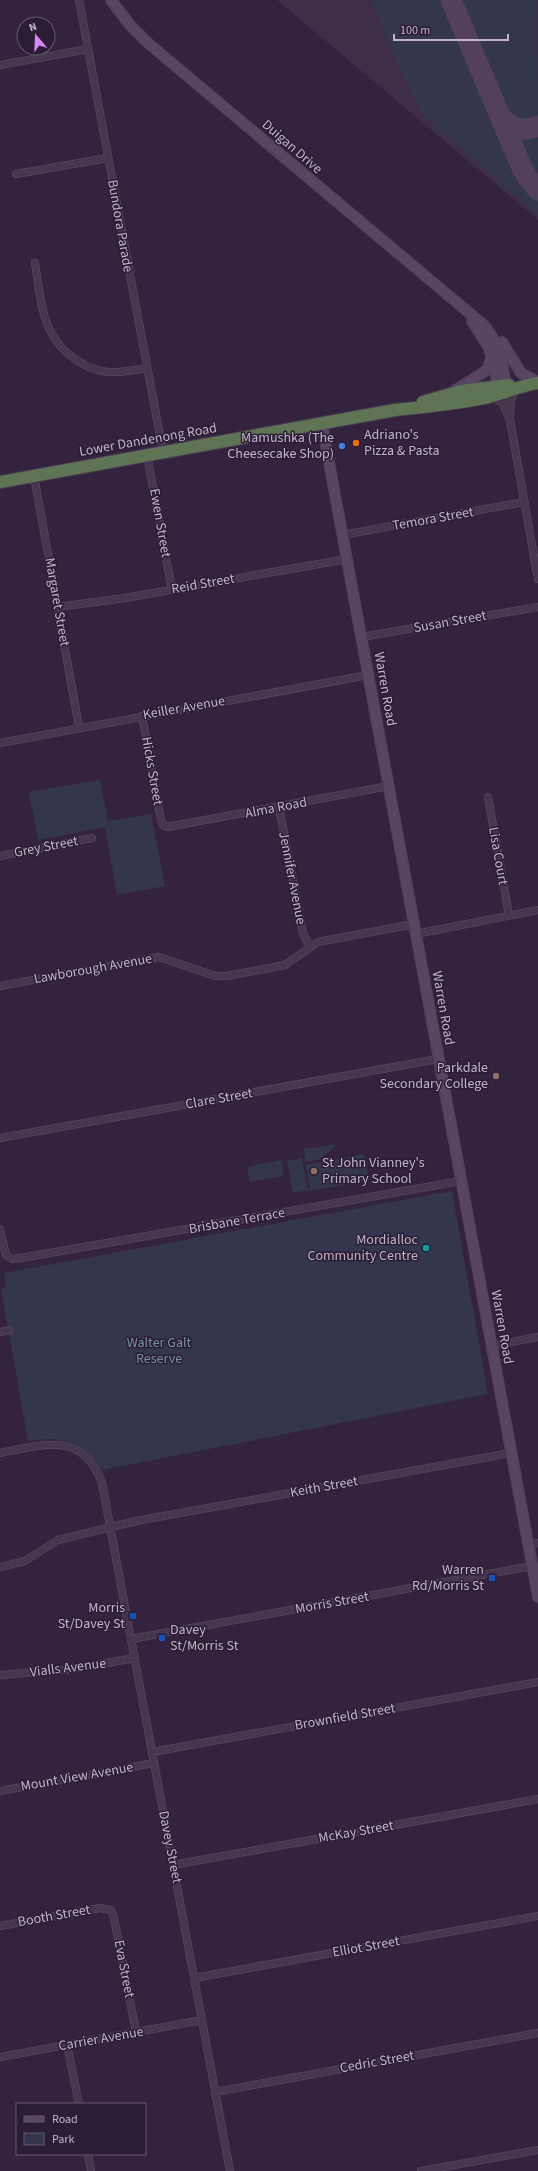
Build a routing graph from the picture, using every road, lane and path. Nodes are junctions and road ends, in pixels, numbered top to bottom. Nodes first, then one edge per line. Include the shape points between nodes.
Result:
1 (79, 0) edge
2 (111, 0) edge
3 (88, 50) junction
4 (0, 65) edge
5 (108, 158) junction
6 (16, 174) dead end
7 (35, 263) dead end
8 (462, 308) junction
9 (486, 327) junction
10 (491, 359) junction
11 (147, 368) junction
12 (538, 383) edge
13 (506, 388) junction
14 (447, 394) junction
15 (485, 397) junction
16 (395, 410) junction
17 (510, 420) junction
18 (322, 424) junction
19 (163, 452) junction
20 (147, 455) junction
21 (34, 476) junction
22 (0, 482) edge
23 (524, 502) junction
24 (342, 535) junction
25 (347, 559) junction
26 (538, 579) edge
27 (172, 590) junction
28 (58, 607) junction
29 (538, 607) edge
30 (361, 637) junction
31 (368, 675) junction
32 (142, 716) junction
33 (79, 727) junction
34 (0, 742) edge
35 (389, 786) junction
36 (488, 797) dead end
37 (279, 807) junction
38 (164, 826) joint
39 (92, 838) dead end
40 (0, 856) edge
41 (538, 910) edge
42 (509, 915) junction
43 (415, 930) junction
44 (310, 946) junction
45 (0, 986) edge
46 (438, 1059) junction
47 (0, 1138) edge
48 (461, 1181) junction
49 (0, 1230) edge
50 (9, 1330) dead end
51 (0, 1332) edge
52 (538, 1337) edge
53 (491, 1346) junction
54 (0, 1453) edge
55 (511, 1453) junction
56 (111, 1528) junction
57 (533, 1544) edge
58 (532, 1566) junction
59 (0, 1568) edge
60 (538, 1597) edge
61 (131, 1639) junction
62 (135, 1658) junction
63 (0, 1675) edge
64 (538, 1682) edge
65 (152, 1752) junction
66 (154, 1763) junction
67 (0, 1791) edge
68 (538, 1799) edge
69 (173, 1865) junction
70 (108, 1908) joint
71 (538, 1916) edge
72 (0, 1926) edge
73 (194, 1978) junction
74 (202, 2020) junction
75 (136, 2032) junction
76 (538, 2033) edge
77 (68, 2045) junction
78 (0, 2057) edge
79 (215, 2092) junction
80 (79, 2103) edge
81 (538, 2150) edge
82 (88, 2155) edge
83 (91, 2171) edge
84 (230, 2171) edge
85 (421, 2171) edge

1 - 3 street, Bundora Parade
2 - 8 street, Duigan Drive via 148,43
3 - 4 street
3 - 5 street, Bundora Parade
5 - 6 street
5 - 11 street, Bundora Parade
7 - 11 street via 47,322 66,353 82,364 107,372
8 - 9 street, Duigan Drive
8 - 10 street, Duigan Drive via 485,341
9 - 12 street via 502,343 521,373
9 - 13 street, Duigan Drive via 500,350
10 - 13 street, Duigan Drive
10 - 14 street via 487,370
11 - 19 street, Bundora Parade
12 - 13 highway, Lower Dandenong Road
13 - 14 highway, Lower Dandenong Road
13 - 15 highway, Lower Dandenong Road
13 - 17 street via 511,400
14 - 16 highway, Lower Dandenong Road
15 - 16 highway, Lower Dandenong Road
15 - 17 street via 499,399
16 - 18 highway, Lower Dandenong Road
17 - 23 street
18 - 19 highway, Lower Dandenong Road
18 - 24 street, Warren Road
19 - 20 highway, Lower Dandenong Road
20 - 21 highway, Lower Dandenong Road
20 - 27 street, Ewen Street
21 - 22 highway, Lower Dandenong Road
21 - 28 street, Margaret Street
23 - 24 street, Temora Street
23 - 26 street
24 - 25 street, Warren Road
25 - 27 street, Reid Street
25 - 30 street, Warren Road
27 - 28 street, Reid Street
28 - 33 street, Margaret Street
29 - 30 street, Susan Street
30 - 31 street, Warren Road
31 - 32 street, Keiller Avenue
31 - 35 street, Warren Road
32 - 33 street, Keiller Avenue
32 - 38 street, Hicks Street
33 - 34 street, Keiller Avenue
35 - 37 street, Alma Road
35 - 43 street, Warren Road
36 - 42 street, Lisa Court
37 - 38 street, Alma Road via 173,827
37 - 44 street, Jennifer Avenue via 303,933
39 - 40 street, Grey Street
41 - 42 street, Lawborough Avenue
42 - 43 street, Lawborough Avenue via 447,927
43 - 44 street, Lawborough Avenue via 324,941
43 - 46 street, Warren Road
44 - 45 street, Lawborough Avenue via 284,966 227,976 215,976 159,957
46 - 47 street, Clare Street
46 - 48 street, Warren Road
48 - 49 street, Brisbane Terrace via 12,1259 4,1251
48 - 53 street, Warren Road
50 - 51 street
52 - 53 street
53 - 55 street, Warren Road
54 - 56 street, Davey Street via 49,1444 64,1445 79,1451 93,1465 100,1478
55 - 56 street, Keith Street via 136,1521
55 - 57 street, Warren Road
56 - 59 street, Keith Street via 58,1540 25,1561
56 - 61 street, Davey Street
57 - 58 street, Warren Road
58 - 60 street, Warren Road
58 - 61 street, Morris Street
61 - 62 street, Davey Street
62 - 63 street, Vialls Avenue via 72,1669
62 - 65 street, Davey Street
64 - 65 street, Brownfield Street
65 - 66 street, Davey Street
66 - 67 street, Mount View Avenue
66 - 69 street, Davey Street
68 - 69 street, McKay Street
69 - 73 street, Davey Street
70 - 72 street, Booth Street
70 - 75 street, Eva Street via 114,1918
71 - 73 street, Elliot Street
73 - 74 street, Davey Street
74 - 75 street, Carrier Avenue
74 - 79 street, Davey Street
75 - 77 street, Carrier Avenue
76 - 79 street, Cedric Street
77 - 78 street, Carrier Avenue
77 - 80 street
79 - 84 street, Davey Street
81 - 85 street
82 - 83 street

